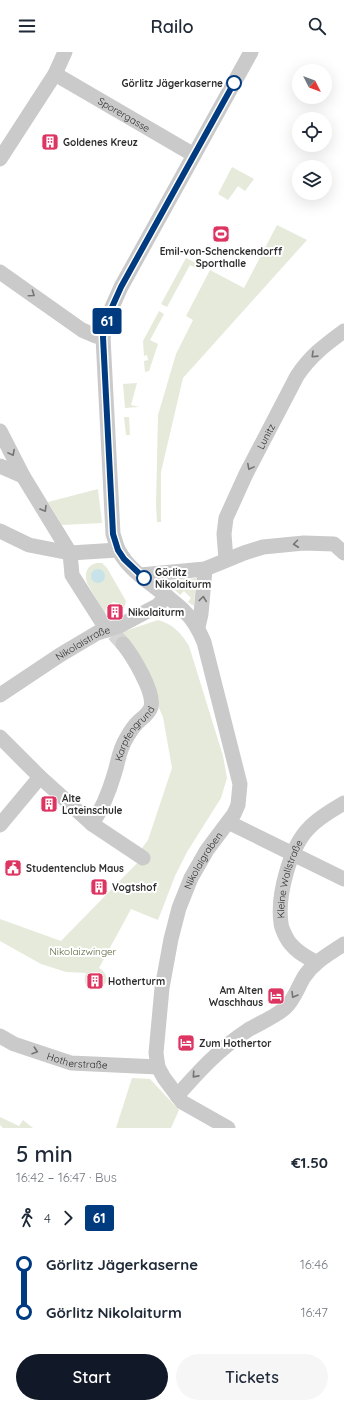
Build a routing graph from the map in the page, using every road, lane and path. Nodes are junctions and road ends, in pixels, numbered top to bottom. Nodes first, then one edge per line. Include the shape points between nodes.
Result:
1 (65, 52) edge
2 (251, 52) edge
3 (55, 74) junction
4 (194, 155) junction
5 (0, 159) edge
6 (0, 272) edge
7 (344, 330) edge
8 (103, 337) junction
9 (0, 431) edge
10 (0, 466) edge
11 (23, 476) junction
12 (0, 531) edge
13 (341, 545) edge
14 (118, 550) junction
15 (70, 553) junction
16 (226, 560) junction
17 (205, 570) junction
18 (140, 575) junction
19 (167, 596) junction
20 (198, 627) junction
21 (114, 634) junction
22 (0, 695) edge
23 (0, 737) edge
24 (40, 777) junction
25 (344, 803) edge
26 (2, 817) edge
27 (228, 822) junction
28 (92, 824) junction
29 (292, 854) junction
30 (143, 858) dead end
31 (344, 879) edge
32 (344, 944) edge
33 (316, 962) junction
34 (0, 1036) edge
35 (158, 1067) junction
36 (176, 1096) junction
37 (228, 1128) edge

1 - 3 street
2 - 4 street
3 - 4 street, Sporergasse
3 - 5 street
4 - 8 street via 121,287 108,316
6 -> 8 street via 82,330
7 -> 16 street, Lunitz via 316,352 301,369 246,474 226,518
8 - 14 street via 113,534
9 -> 11 street
10 - 11 street
11 -> 15 street
12 - 15 street via 29,545
13 -> 16 street via 304,543 263,548
14 - 15 street
14 - 18 street, Nikolaigraben
15 - 21 street via 72,575
16 - 17 street
17 - 18 street
20 -> 17 street
18 - 19 street, Nikolaigraben
19 - 20 street, Nikolaigraben
19 - 21 street, Nikolaistraße via 157,606 120,626
20 - 27 street, Nikolaigraben via 240,784 238,805
21 - 22 street, Nikolaistraße via 97,633
21 - 28 street, Karpfengrund via 144,677 152,706 136,724 121,748 111,786 101,811
23 - 24 street
24 - 26 street
24 - 28 street
25 - 29 street, Kleine Wallstraße via 308,828
27 - 29 street
27 - 35 street, Nikolaigraben via 207,850 191,878 179,908 162,988 156,1053
28 - 30 street
29 - 31 street
29 - 33 street, Kleine Wallstraße via 284,884 281,924 291,945 303,956
32 - 33 street
33 -> 36 street via 304,976 285,1009 220,1050
34 -> 35 street, Hotherstraße via 14,1044 71,1063
35 - 36 street, Nikolaigraben
36 - 37 street

